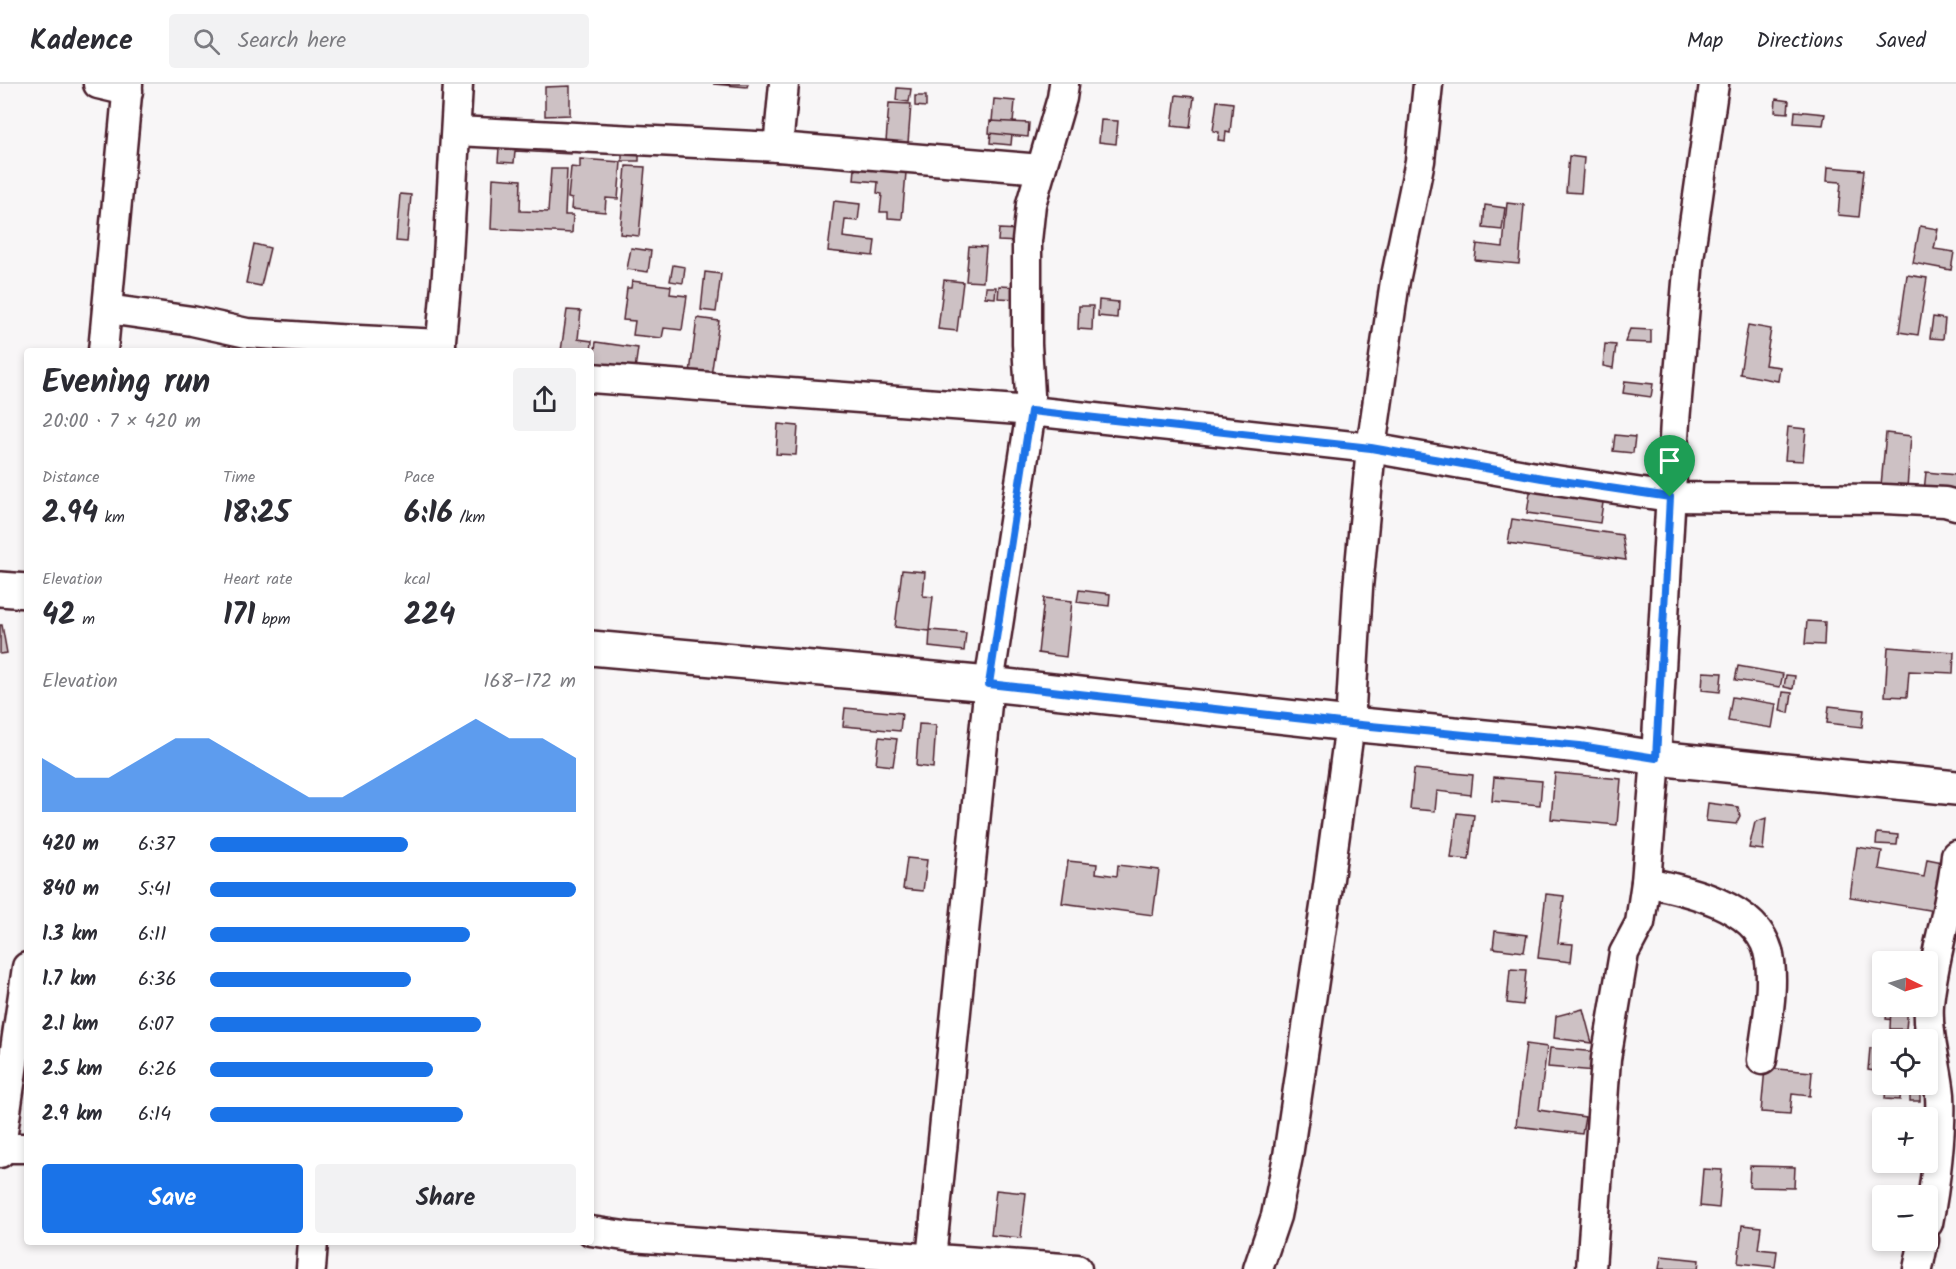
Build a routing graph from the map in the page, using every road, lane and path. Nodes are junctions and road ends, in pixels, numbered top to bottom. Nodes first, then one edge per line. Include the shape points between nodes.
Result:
1 (98, 84) edge
2 (458, 84) edge
3 (784, 84) edge
4 (1064, 84) edge
5 (1428, 84) edge
6 (1714, 84) edge
7 (128, 88) edge
8 (456, 131) junction
9 (778, 147) junction
10 (1041, 169) junction
11 (106, 309) junction
12 (440, 347) edge
13 (103, 348) edge
14 (594, 378) edge
15 (1031, 411) junction
16 (1371, 448) junction
17 (1670, 497) junction
18 (1956, 505) edge
19 (0, 589) edge
20 (24, 591) edge
21 (594, 648) edge
22 (989, 684) junction
23 (1350, 724) junction
24 (1656, 758) junction
25 (1956, 788) edge
26 (1956, 855) edge
27 (1646, 882) junction
28 (24, 988) edge
29 (1762, 1060) dead end
30 (1, 1148) edge
31 (24, 1148) edge
32 (0, 1153) edge
33 (1933, 1185) edge
34 (594, 1231) edge
35 (313, 1245) edge
36 (1922, 1251) edge
37 (931, 1263) edge
38 (311, 1269) edge
39 (1077, 1269) edge
40 (1258, 1269) edge
41 (1591, 1269) edge
42 (1918, 1269) edge

1 - 7 street
2 - 8 street
3 - 9 street
4 - 10 street
5 - 16 street via 1420,161 1395,281
6 - 17 street via 1689,259
7 - 11 street
8 - 9 street
8 - 12 street
9 - 10 street
10 - 15 street via 1031,204 1027,241
11 - 12 street via 247,333
11 - 13 street
14 - 15 street
15 - 16 street
15 - 22 street
16 - 17 street
16 - 23 street
17 - 18 street via 1885,499
17 - 24 street
19 - 20 street
21 - 22 street
22 - 23 street
22 - 37 street
23 - 24 street via 1580,746
23 - 40 street via 1288,1156
24 - 25 street
24 - 27 street
26 - 33 street via 1929,1005 1940,1108
27 - 29 street via 1678,888 1718,903 1740,914 1760,933 1768,951 1770,977
27 - 41 street via 1640,923 1624,953 1606,1059
28 - 30 street
30 - 31 street
30 - 32 street
34 - 37 street
35 - 38 street
36 - 42 street
37 - 39 street

